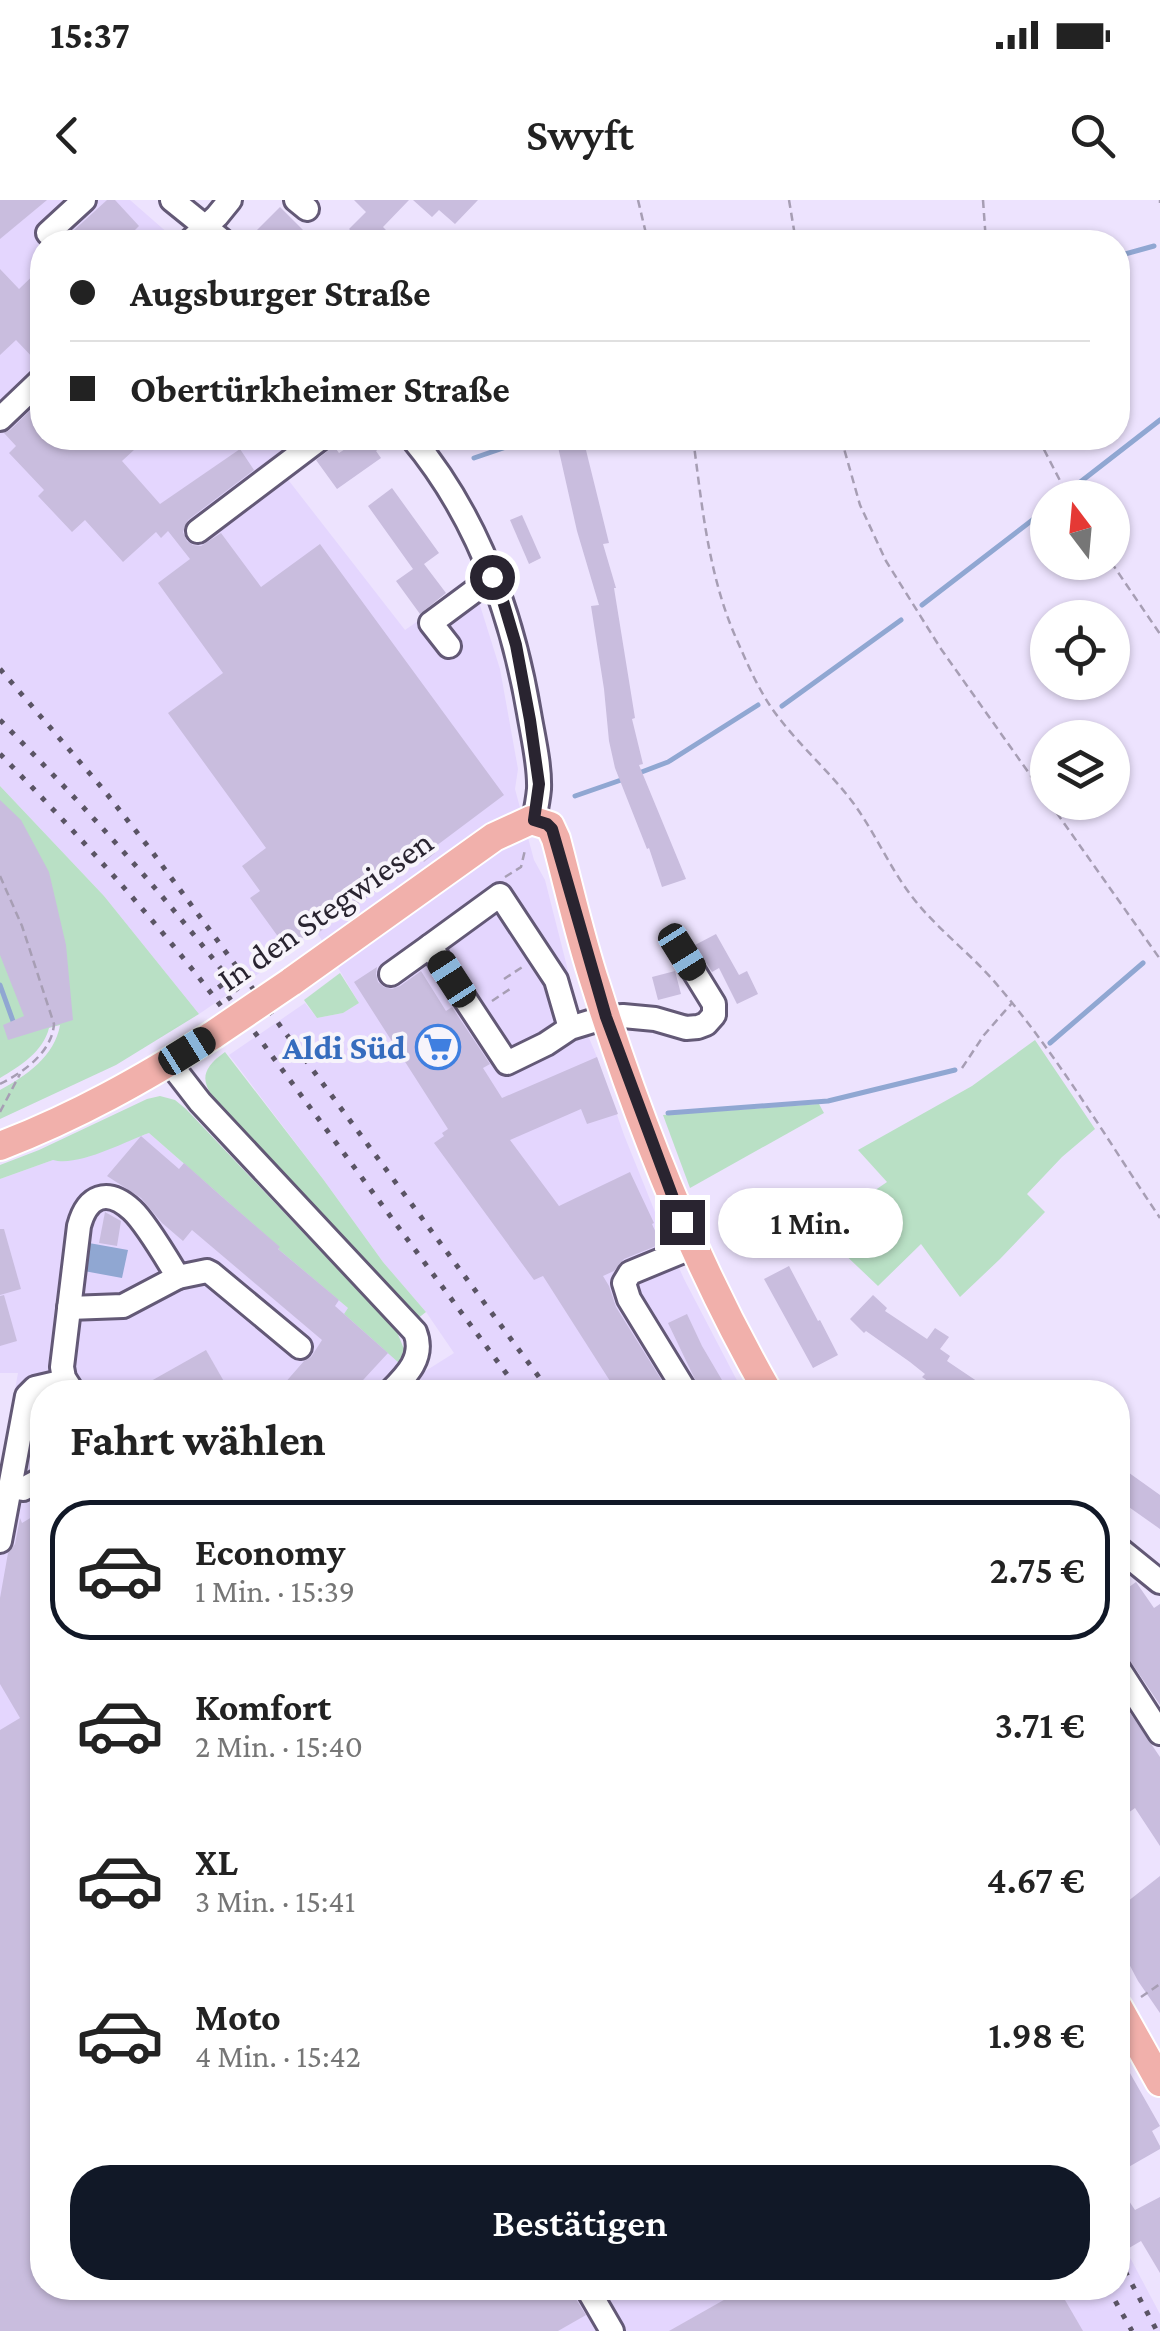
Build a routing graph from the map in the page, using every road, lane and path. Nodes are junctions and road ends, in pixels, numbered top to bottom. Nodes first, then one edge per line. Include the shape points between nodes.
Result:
1 (84, 200) edge
2 (172, 200) edge
3 (230, 200) edge
4 (638, 200) edge
5 (789, 200) edge
6 (984, 200) edge
7 (52, 230) edge
8 (200, 230) edge
9 (211, 230) edge
10 (645, 230) edge
11 (794, 230) edge
12 (985, 230) edge
13 (30, 390) edge
14 (0, 418) edge
15 (305, 450) edge
16 (420, 450) edge
17 (695, 450) edge
18 (844, 450) edge
19 (1044, 450) edge
20 (1060, 480) edge
21 (198, 531) dead end
22 (492, 577) junction
23 (1122, 580) edge
24 (1160, 634) edge
25 (449, 646) dead end
26 (1030, 775) edge
27 (1062, 820) edge
28 (524, 823) junction
29 (0, 876) edge
30 (500, 895) junction
31 (430, 946) junction
32 (682, 952) dead end
33 (540, 956) junction
34 (1160, 958) edge
35 (390, 974) dead end
36 (504, 979) dead end
37 (510, 989) dead end
38 (1012, 1003) junction
39 (474, 1012) junction
40 (606, 1017) junction
41 (570, 1028) junction
42 (169, 1062) junction
43 (962, 1068) dead end
44 (21, 1072) junction
45 (0, 1084) edge
46 (0, 1112) edge
47 (0, 1146) edge
48 (1160, 1218) edge
49 (693, 1247) junction
50 (178, 1277) junction
51 (70, 1308) junction
52 (300, 1348) dead end
53 (67, 1380) edge
54 (402, 1380) edge
55 (679, 1380) edge
56 (761, 1380) edge
57 (30, 1393) edge
58 (30, 1485) edge
59 (10, 1487) junction
60 (0, 1541) edge
61 (1130, 1558) edge
62 (1160, 1582) edge
63 (1130, 1687) edge
64 (1160, 1733) edge
65 (1160, 1984) edge
66 (1130, 2001) edge
67 (1130, 2029) edge
68 (1160, 2082) edge
69 (594, 2300) edge
70 (612, 2331) edge

1 - 7 street
2 - 8 street
3 - 9 street
4 - 10 path
5 - 11 path
6 - 12 path
13 - 14 street
15 - 21 street
16 - 22 street via 464,515
17 - 38 path via 719,591 766,699 851,800 913,898
18 - 26 path via 886,561
19 - 20 path
22 - 25 street via 431,623
22 - 28 street via 516,645 539,784
23 - 24 path
27 - 34 path
28 - 30 path via 526,851
28 - 40 main road via 552,829
28 - 42 main road, In den Stegwiesen, bridge via 484,843
29 - 44 path via 54,1024 46,1048
30 - 31 street
30 - 33 street
31 - 35 street
31 - 39 street
32 - 40 street via 714,1004 709,1022 690,1028
33 - 36 path
33 - 41 street via 557,983
37 - 39 path
38 - 43 path
38 - 48 path
39 - 41 street via 508,1063
40 - 41 street
40 - 49 main road
42 - 47 main road, In den Stegwiesen via 136,1084
42 - 54 street via 415,1332 419,1348
44 - 45 path
44 - 46 path
49 - 55 street via 630,1273 624,1283
49 - 56 main road
50 - 51 street via 124,1306
50 - 51 street via 132,1210 100,1197 80,1221
50 - 52 street via 211,1272
51 - 53 street via 62,1367
57 - 59 street
58 - 59 street
59 - 60 street
61 - 62 street
63 - 64 street
65 - 66 path
67 - 68 main road
69 - 70 street

